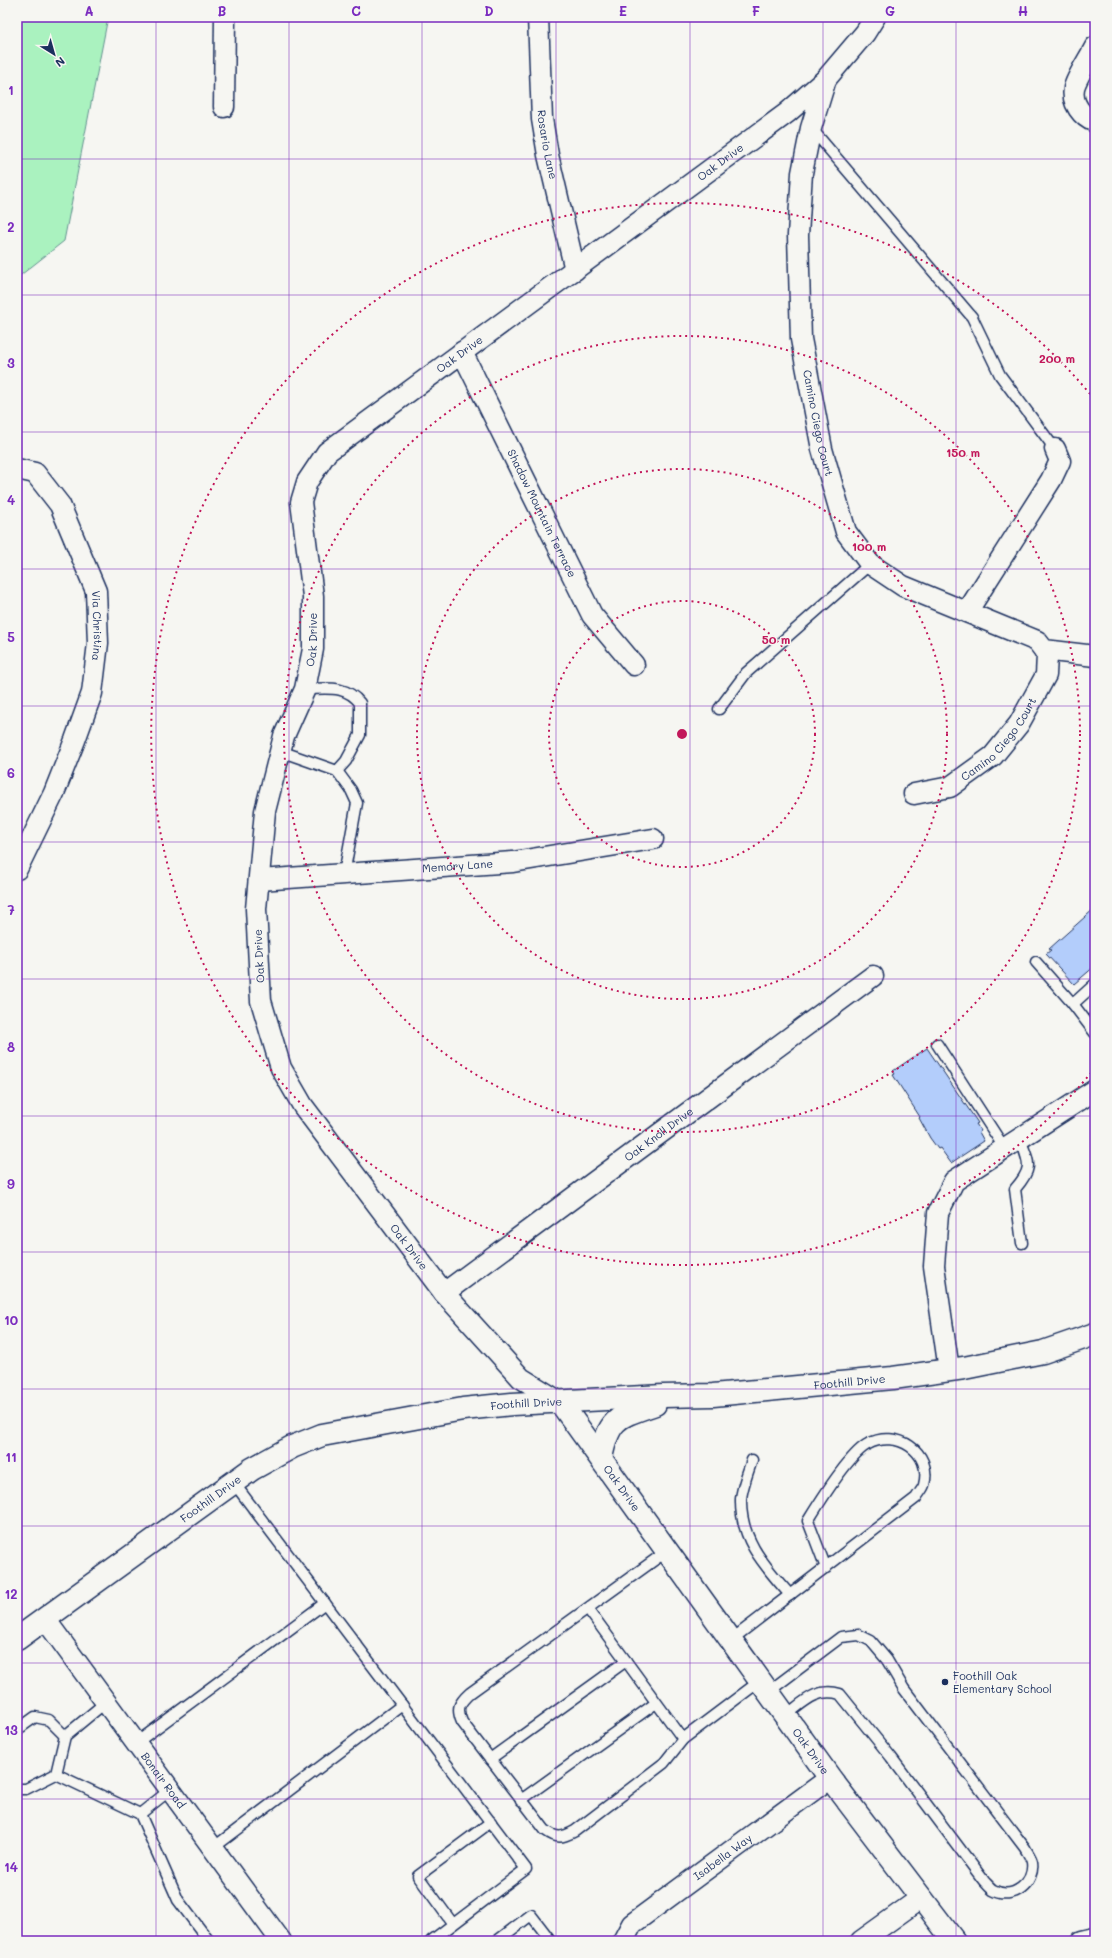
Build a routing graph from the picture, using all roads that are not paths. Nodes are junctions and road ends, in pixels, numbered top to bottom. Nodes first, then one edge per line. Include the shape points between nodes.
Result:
1 (225, 17) edge
2 (538, 17) edge
3 (876, 17) edge
4 (1095, 47) edge
5 (826, 79) junction
6 (224, 107) dead end
7 (1095, 122) edge
8 (811, 128) junction
9 (575, 270) junction
10 (462, 352) junction
11 (1055, 449) joint
12 (17, 469) edge
13 (870, 564) junction
14 (967, 612) junction
15 (1044, 650) junction
16 (1095, 656) edge
17 (634, 665) dead end
18 (305, 688) junction
19 (719, 709) dead end
20 (280, 751) junction
21 (337, 771) junction
22 (914, 794) dead end
23 (653, 839) dead end
24 (17, 869) edge
25 (344, 874) junction
26 (260, 880) junction
27 (1036, 962) dead end
28 (873, 976) dead end
29 (1095, 984) edge
30 (1073, 1004) junction
31 (1095, 1033) edge
32 (937, 1044) dead end
33 (1095, 1090) edge
34 (1012, 1144) junction
35 (1022, 1243) dead end
36 (444, 1293) junction
37 (1095, 1334) edge
38 (949, 1370) junction
39 (677, 1396) junction
40 (560, 1402) junction
41 (601, 1458) junction
42 (752, 1460) dead end
43 (234, 1483) junction
44 (667, 1552) junction
45 (826, 1568) junction
46 (790, 1595) junction
47 (325, 1603) junction
48 (588, 1609) junction
49 (45, 1619) junction
50 (17, 1639) edge
51 (731, 1640) junction
52 (626, 1661) junction
53 (764, 1687) junction
54 (106, 1702) junction
55 (656, 1703) junction
56 (402, 1705) junction
57 (785, 1716) junction
58 (17, 1730) edge
59 (65, 1736) junction
60 (683, 1739) junction
61 (136, 1743) junction
62 (490, 1759) junction
63 (56, 1774) junction
64 (830, 1778) junction
65 (17, 1789) edge
66 (170, 1790) junction
67 (521, 1800) junction
68 (140, 1814) junction
69 (491, 1822) junction
70 (213, 1848) junction
71 (921, 1898) junction
72 (453, 1924) junction
73 (1095, 1938) edge
74 (209, 1941) edge
75 (281, 1941) edge
76 (431, 1941) edge
77 (498, 1941) edge
78 (551, 1941) edge
79 (623, 1941) edge
80 (861, 1941) edge
81 (954, 1941) edge
82 (1082, 1941) edge

1 - 6 street
2 - 9 street, Rosario Lane via 542,119
3 - 5 street, Oak Drive
4 - 7 street via 1074,88 1075,104 1087,119
5 - 8 street, Camino Ciego Court
5 - 9 street, Oak Drive via 788,112
8 - 11 lane via 972,317 1000,376
8 - 13 street, Camino Ciego Court via 802,173 798,235 801,339 822,449 846,532
9 - 10 street, Oak Drive
10 - 17 street, Shadow Mountain Terrace via 592,615
10 - 18 street, Oak Drive via 327,452 307,482 301,502 313,596 313,649
11 - 14 street via 1060,460 1051,480
12 - 24 street, Via Christina via 36,472 60,505 96,591 98,643 92,693 80,727 54,793
13 - 14 street, Camino Ciego Court via 903,586
13 - 19 lane via 746,673
14 - 15 street, Camino Ciego Court via 1037,641
15 - 16 street
15 - 22 street, Camino Ciego Court via 1047,655 1046,675 1019,724 993,756 950,787
18 - 20 street, Oak Drive
18 - 21 lane via 340,689 353,694 360,703 360,735 346,761
20 - 21 lane
20 - 26 street, Oak Drive via 265,811
21 - 25 lane via 352,790 357,803
23 - 25 street, Memory Lane via 513,862
25 - 26 street, Memory Lane
26 - 36 street, Oak Drive via 256,910 261,1001 281,1068 303,1106
27 - 30 lane
28 - 36 street, Oak Knoll Drive
29 - 30 lane
30 - 31 lane
32 - 34 lane
33 - 34 street
34 - 35 lane via 1028,1162 1026,1176 1016,1189
34 - 38 street via 954,1181 938,1212 934,1266
36 - 40 street, Oak Drive via 521,1378
37 - 38 street, Foothill Drive via 1043,1352
38 - 39 street, Foothill Drive via 893,1378
39 - 40 street, Foothill Drive
39 - 41 street via 623,1415 605,1436
40 - 41 street, Oak Drive
40 - 43 street, Foothill Drive via 463,1409 322,1435 292,1447 252,1469
41 - 44 street, Oak Drive
42 - 46 lane via 741,1498 746,1531 753,1549
43 - 47 lane
43 - 49 street, Foothill Drive
44 - 48 lane
44 - 51 street, Oak Drive
45 - 45 lane via 916,1498 924,1485 924,1468 918,1453 908,1443 889,1438 867,1444 847,1464 820,1501 808,1521
45 - 46 lane
46 - 51 lane
47 - 56 lane
47 - 61 lane
48 - 52 lane
48 - 62 lane via 461,1701 458,1712 462,1722
49 - 50 street, Foothill Drive
49 - 54 street, Bonair Road
51 - 53 street, Oak Drive
52 - 55 lane
52 - 62 lane
53 - 57 street, Oak Drive
53 - 57 lane via 841,1637 859,1635 871,1641 887,1660 904,1689 1025,1848 1032,1861 1028,1882 1019,1890 1007,1893 994,1890 984,1881 840,1694 831,1691 818,1692
53 - 60 lane
54 - 59 lane
54 - 61 street, Bonair Road
55 - 60 lane
55 - 67 lane
56 - 69 lane
56 - 70 lane
57 - 64 street, Oak Drive
58 - 59 lane via 35,1717 49,1720
59 - 63 lane
60 - 67 lane via 664,1763 565,1837 554,1837 545,1830
61 - 66 street, Bonair Road
62 - 67 lane
63 - 65 lane via 26,1789
63 - 68 lane
64 - 71 street, Oak Drive
64 - 79 street, Isabella Way via 632,1924
66 - 68 lane
66 - 70 street, Bonair Road
68 - 74 lane via 178,1900
69 - 72 lane via 526,1869
69 - 72 lane via 418,1876
70 - 75 street, Bonair Road
71 - 80 street
71 - 81 street, Oak Drive
72 - 76 lane
73 - 82 street
77 - 78 lane via 531,1915

